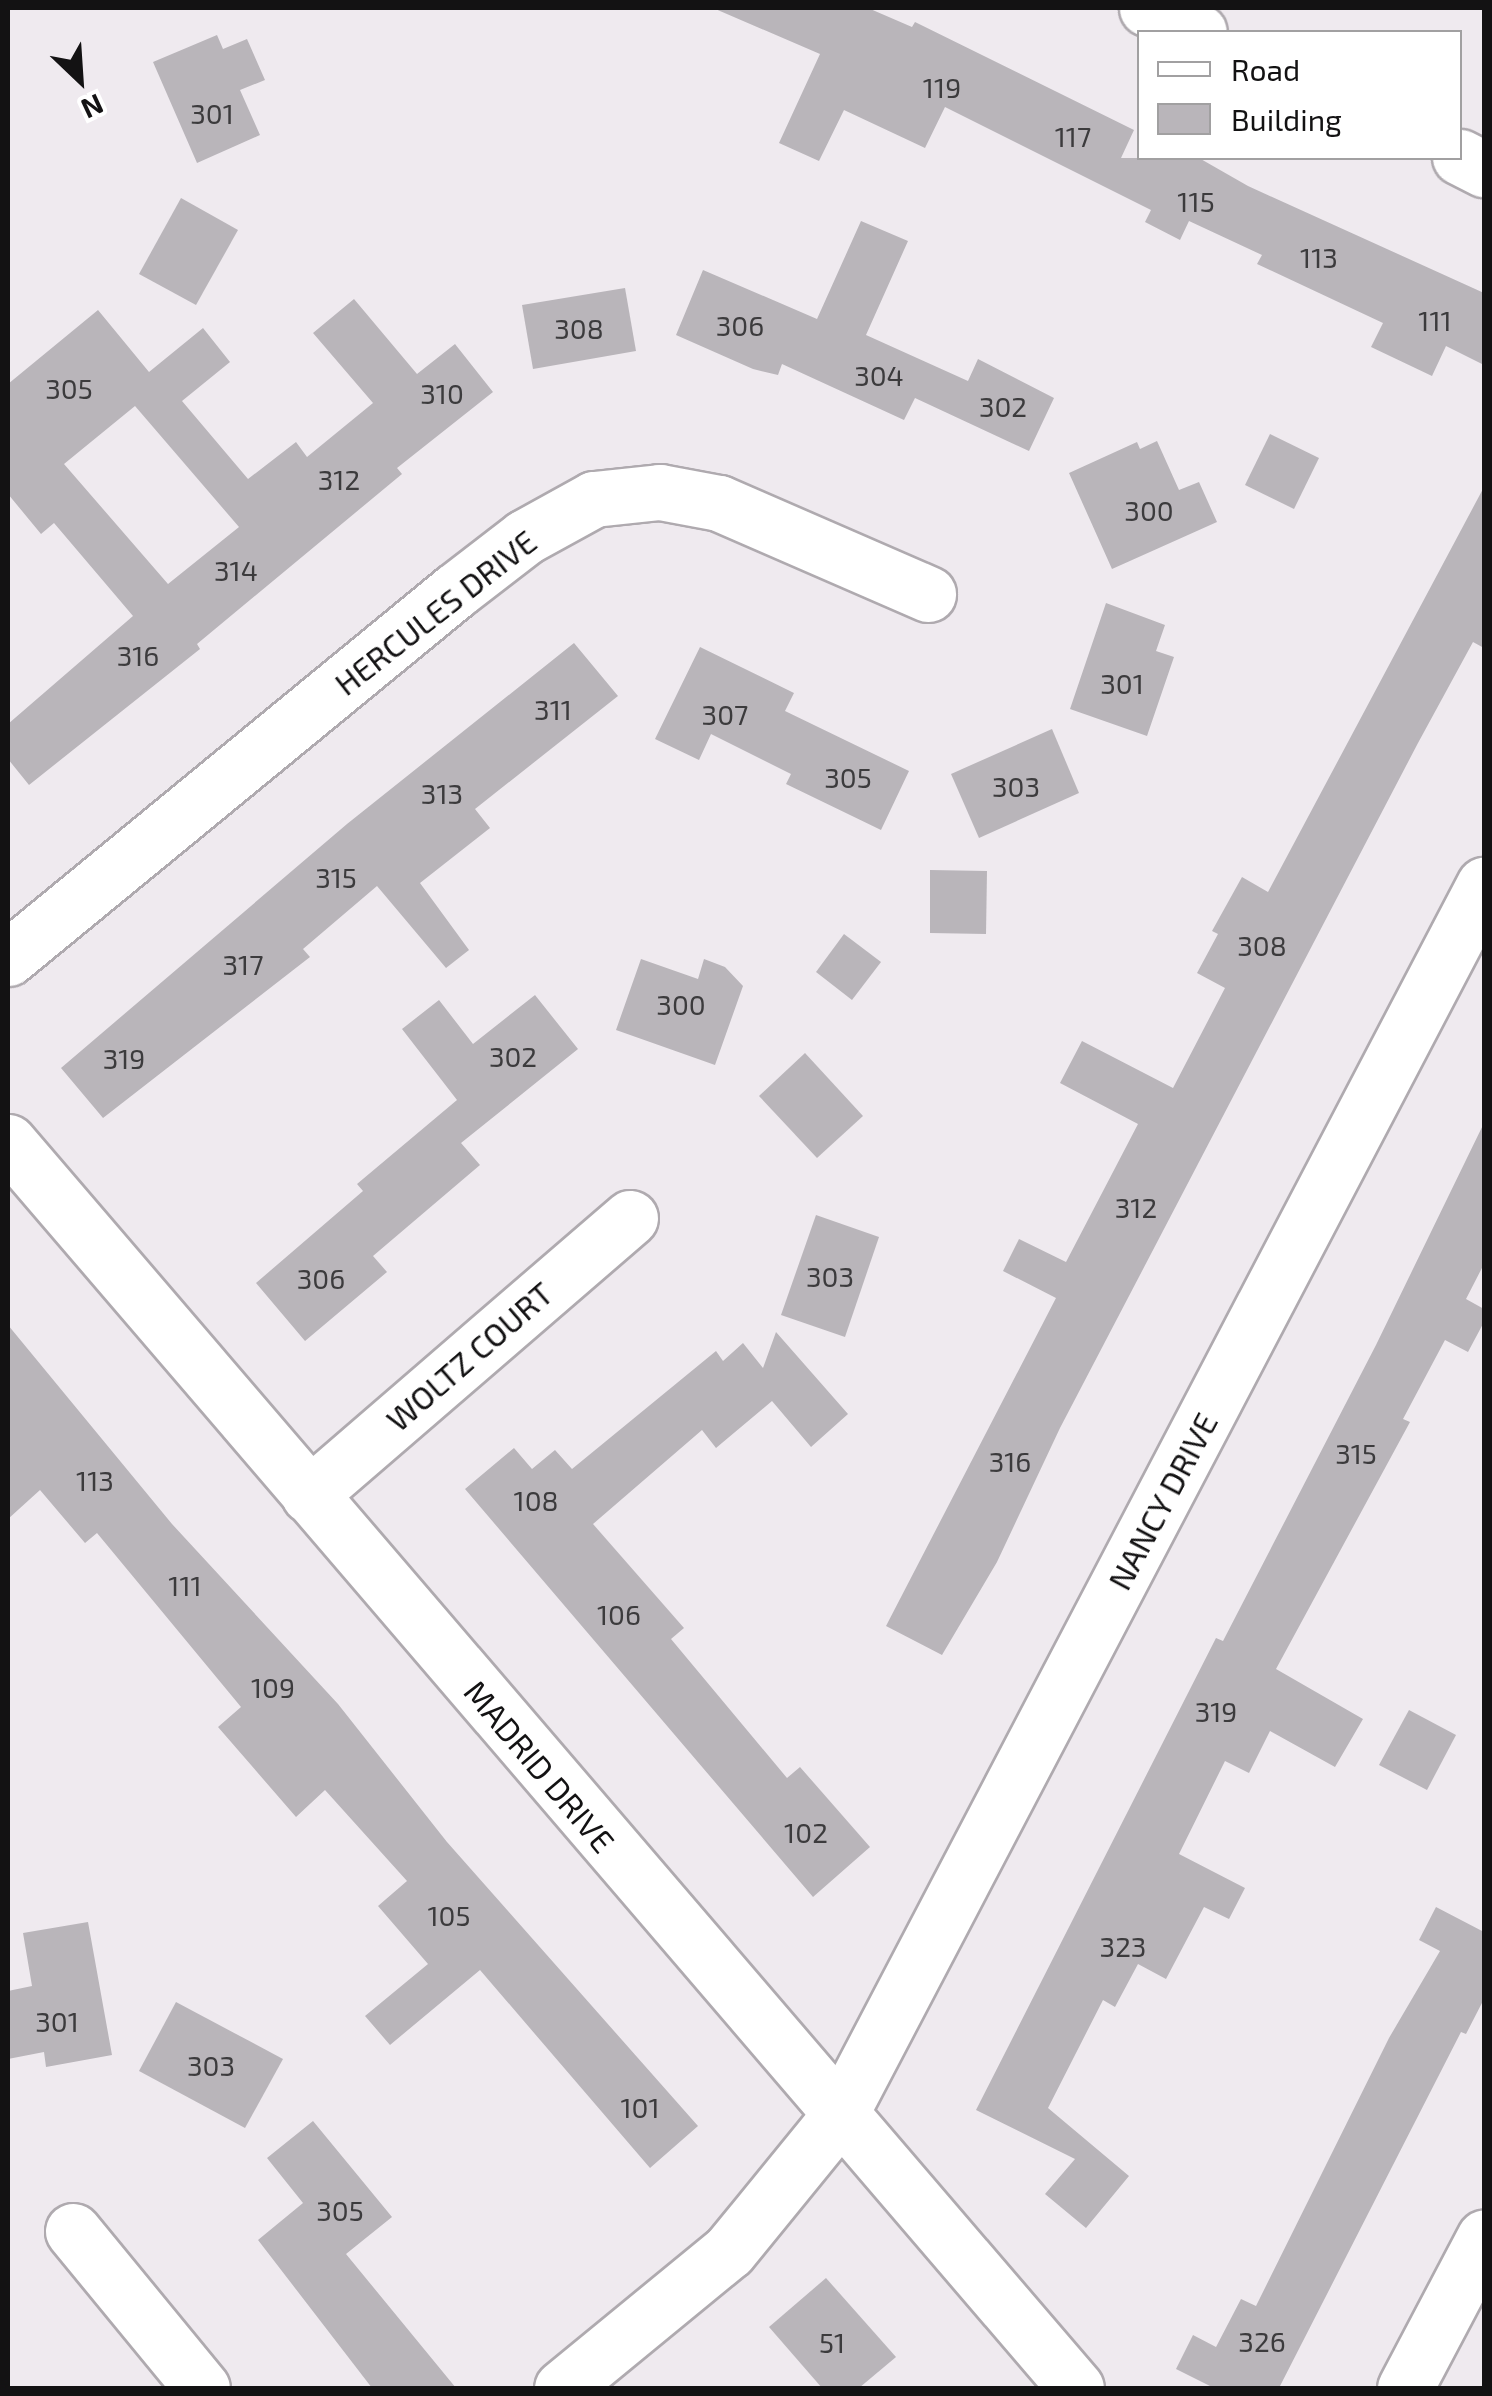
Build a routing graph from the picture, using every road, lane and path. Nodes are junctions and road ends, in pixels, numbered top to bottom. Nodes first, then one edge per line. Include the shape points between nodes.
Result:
1 (1146, 8) edge
2 (1195, 30) edge
3 (928, 594) dead end
4 (1484, 886) edge
5 (8, 958) edge
6 (8, 1142) edge
7 (630, 1218) dead end
8 (309, 1494) junction
9 (838, 2116) junction
10 (73, 2231) dead end
11 (1484, 2238) edge
12 (202, 2388) edge
13 (562, 2388) edge
14 (1076, 2388) edge
15 (1405, 2388) edge

1 - 2 street
3 - 5 street, HERCULES DRIVE via 718,503 660,492 594,499 525,538 455,590
4 - 9 street, NANCY DRIVE
6 - 8 street, MADRID DRIVE
7 - 8 street, WOLTZ COURT
8 - 9 street, MADRID DRIVE
9 - 13 street, NANCY DRIVE via 729,2251
9 - 14 street, MADRID DRIVE
10 - 12 street
11 - 15 street

